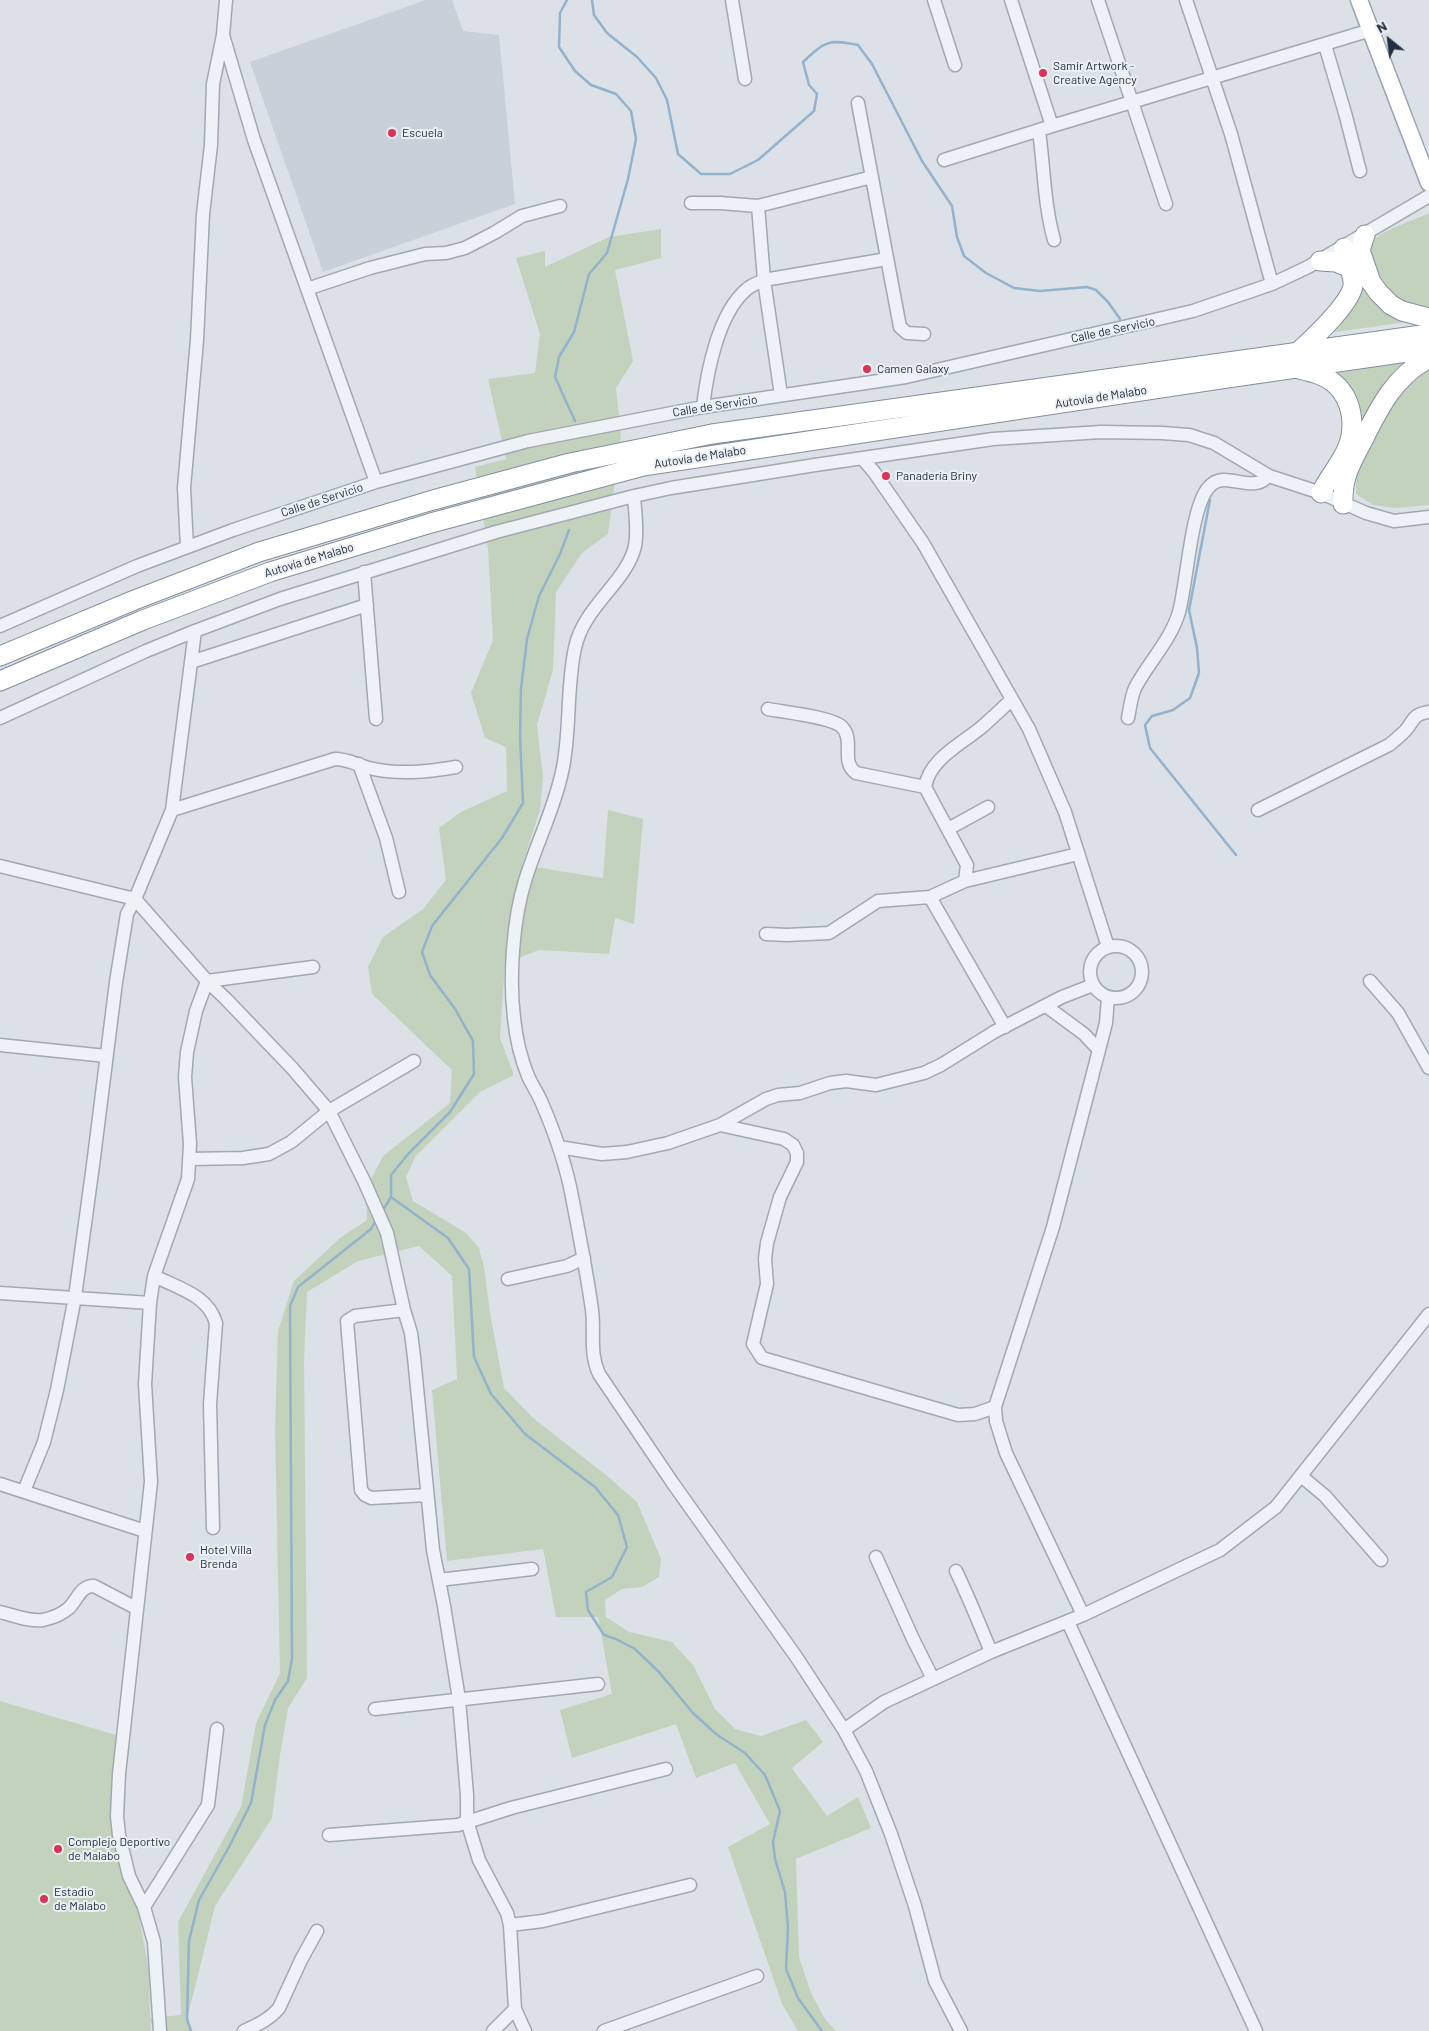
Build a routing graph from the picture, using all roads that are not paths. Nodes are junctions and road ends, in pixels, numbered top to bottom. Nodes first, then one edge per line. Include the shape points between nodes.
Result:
1 (226, 0) edge
2 (732, 0) edge
3 (934, 0) edge
4 (1011, 0) edge
5 (1098, 0) edge
6 (1186, 0) edge
7 (1359, 0) edge
8 (1371, 30) junction
9 (223, 35) junction
10 (1325, 45) junction
11 (955, 65) dead end
12 (1213, 78) junction
13 (745, 79) dead end
14 (858, 103) dead end
15 (1132, 103) junction
16 (1052, 126) junction
17 (1039, 131) junction
18 (944, 160) dead end
19 (1360, 170) dead end
20 (872, 177) junction
21 (1429, 183) edge
22 (1429, 196) edge
23 (691, 203) dead end
24 (1166, 204) dead end
25 (560, 206) dead end
26 (758, 206) junction
27 (1365, 235) junction
28 (1054, 240) dead end
29 (1344, 248) junction
30 (887, 259) junction
31 (1320, 261) junction
32 (1348, 267) junction
33 (764, 280) junction
34 (1272, 284) junction
35 (307, 289) junction
36 (1429, 318) edge
37 (924, 334) dead end
38 (1429, 334) edge
39 (1429, 349) edge
40 (1429, 358) edge
41 (1296, 361) junction
42 (781, 395) junction
43 (703, 407) junction
44 (868, 457) junction
45 (1269, 476) junction
46 (376, 482) junction
47 (1321, 493) junction
48 (634, 496) junction
49 (1343, 504) junction
50 (1429, 517) edge
51 (187, 547) junction
52 (364, 572) junction
53 (367, 605) junction
54 (0, 626) edge
55 (195, 631) junction
56 (0, 656) edge
57 (191, 662) junction
58 (0, 681) edge
59 (1012, 699) junction
60 (768, 709) dead end
61 (1429, 712) edge
62 (0, 718) edge
63 (376, 718) dead end
64 (1128, 718) dead end
65 (358, 764) junction
66 (456, 767) dead end
67 (925, 787) junction
68 (988, 807) dead end
69 (172, 810) junction
70 (1258, 810) dead end
71 (948, 829) junction
72 (1078, 854) junction
73 (0, 866) edge
74 (965, 882) junction
75 (399, 892) dead end
76 (930, 897) junction
77 (135, 899) junction
78 (766, 934) dead end
79 (1108, 947) junction
80 (313, 967) dead end
81 (1370, 980) dead end
82 (207, 981) junction
83 (1093, 985) junction
84 (1108, 997) junction
85 (1046, 1006) junction
86 (1005, 1027) junction
87 (0, 1045) edge
88 (1099, 1050) junction
89 (106, 1056) junction
90 (414, 1061) dead end
91 (1429, 1068) edge
92 (329, 1111) junction
93 (720, 1125) junction
94 (559, 1147) junction
95 (190, 1159) junction
96 (584, 1258) junction
97 (154, 1276) junction
98 (508, 1279) dead end
99 (0, 1293) edge
100 (75, 1297) junction
101 (150, 1303) junction
102 (404, 1310) junction
103 (1429, 1314) edge
104 (995, 1407) junction
105 (1301, 1476) junction
106 (0, 1484) edge
107 (24, 1491) junction
108 (427, 1495) junction
109 (213, 1528) dead end
110 (145, 1531) junction
111 (876, 1557) dead end
112 (1380, 1560) dead end
113 (532, 1568) dead end
114 (956, 1571) dead end
115 (439, 1580) junction
116 (136, 1608) junction
117 (0, 1612) edge
118 (1083, 1615) junction
119 (1068, 1622) junction
120 (991, 1652) junction
121 (933, 1679) junction
122 (598, 1684) dead end
123 (459, 1699) junction
124 (375, 1709) dead end
125 (217, 1729) dead end
126 (844, 1730) junction
127 (666, 1769) dead end
128 (467, 1821) junction
129 (329, 1835) dead end
130 (690, 1885) dead end
131 (144, 1907) junction
132 (510, 1925) junction
133 (317, 1931) dead end
134 (757, 1976) dead end
135 (515, 2009) junction
136 (160, 2031) edge
137 (244, 2031) edge
138 (493, 2031) edge
139 (525, 2031) edge
140 (604, 2031) edge
141 (961, 2031) edge
142 (1256, 2031) edge

1 - 9 street
2 - 13 street
3 - 11 street
4 - 16 street
5 - 15 street
6 - 12 street
7 - 8 main road
8 - 10 street
8 - 21 main road
9 - 35 street via 254,140
9 - 51 street via 213,84 211,145 203,214 197,340 184,488
10 - 12 street
10 - 19 street
12 - 15 street
12 - 34 street
14 - 20 street
15 - 16 street
15 - 24 street
16 - 17 street
17 - 18 street
17 - 28 street via 1047,214
20 - 26 street
20 - 30 street
22 - 27 street, Calle de Servicio
23 - 26 street
25 - 35 street via 522,216 465,248 370,268
26 - 33 street
27 - 29 street, Calle de Servicio
27 - 36 highway via 1360,250 1378,292 1402,311
29 - 31 street, Calle de Servicio
29 - 32 highway
30 - 33 street
30 - 37 street via 900,327 907,333
31 - 32 highway
31 - 34 street, Calle de Servicio
32 - 41 highway via 1353,280 1349,296
33 - 42 street
33 - 43 street via 747,288 727,314 707,372
34 - 42 street, Calle de Servicio via 1143,324 906,376
35 - 46 street
38 - 41 highway, Autovía de Malabo
39 - 41 highway, Autovía de Malabo
40 - 49 highway via 1404,376 1384,400 1348,469 1342,489
41 - 47 highway via 1335,383 1350,410 1352,428 1347,448
41 - 56 highway, Autovía de Malabo via 712,434 570,463 259,552
41 - 58 highway, Autovía de Malabo via 643,466 270,572 143,620
42 - 43 street, Calle de Servicio
43 - 46 street, Calle de Servicio via 528,441
44 - 45 street via 1048,434 1162,433 1189,435 1214,443
44 - 48 street
44 - 59 street via 874,472 923,543
45 - 47 street
45 - 64 street via 1258,483 1220,479 1209,487 1202,499 1178,615 1166,641 1134,690
46 - 51 street, Calle de Servicio
47 - 49 street
48 - 52 street via 496,532
48 - 94 street via 635,548 621,574 590,612 575,646 563,771 525,882 518,913 512,983 514,1019 528,1075
49 - 50 street via 1394,521
51 - 54 street, Calle de Servicio
52 - 53 street
52 - 55 street
53 - 57 street
53 - 63 street
55 - 57 street
55 - 62 street
57 - 69 street
59 - 67 street via 982,727 952,747 927,776
59 - 72 street via 1046,766
60 - 67 street via 830,720 842,726 847,735 848,765 856,773
61 - 70 street via 1413,718 1406,731 1389,745
65 - 66 street via 395,773
65 - 69 street via 336,758
65 - 75 street via 386,838
67 - 71 street
68 - 71 street
69 - 77 street
71 - 74 street via 967,866
72 - 74 street
72 - 79 street
73 - 77 street
74 - 76 street
76 - 78 street via 878,901 829,933
76 - 86 street
77 - 82 street
77 - 89 street via 127,914
79 - 83 street via 1095,955 1091,962 1089,970
79 - 84 street via 1130,950 1142,969 1141,978 1132,992 1117,998
80 - 82 street
81 - 91 street via 1398,1013
82 - 92 street via 286,1061
82 - 95 street via 196,1011 184,1077
83 - 84 street
83 - 85 street
84 - 88 street
85 - 86 street
85 - 88 street via 1084,1034
86 - 93 street via 924,1073 876,1084 830,1083 800,1093 778,1095
87 - 89 street
88 - 104 street via 1053,1227
89 - 100 street
90 - 92 street
92 - 95 street via 291,1142 269,1154
92 - 102 street via 380,1215 390,1242
93 - 94 street via 668,1143 627,1152 602,1154
93 - 104 street via 784,1139 793,1144 796,1153 797,1162 780,1198 767,1243 767,1284 753,1344 762,1358 958,1415 975,1414
94 - 96 street
95 - 97 street via 183,1198
96 - 98 street via 567,1266
96 - 126 street via 592,1313 594,1362 599,1374
97 - 101 street
97 - 109 street via 206,1302 216,1323 210,1404
99 - 100 street
100 - 101 street
100 - 107 street via 44,1442
101 - 110 street via 145,1384 150,1482
102 - 108 street via 414,1357
102 - 108 street via 355,1316 347,1321 361,1490 371,1498
103 - 105 street
104 - 118 street via 1006,1453
105 - 112 street via 1325,1496
105 - 118 street via 1276,1508 1220,1550
106 - 107 street
107 - 110 street
108 - 115 street
110 - 116 street
111 - 121 street
113 - 115 street
114 - 120 street
115 - 123 street
116 - 117 street via 90,1585 69,1608 54,1617 30,1619
116 - 131 street via 117,1816 129,1876
118 - 119 street
119 - 120 street
119 - 142 street
120 - 121 street
121 - 126 street via 884,1702
122 - 123 street
123 - 124 street
123 - 128 street
125 - 131 street via 208,1805
126 - 141 street via 866,1771 891,1834 935,1981
127 - 128 street
128 - 129 street via 438,1828
128 - 132 street via 480,1860
130 - 132 street via 543,1921
131 - 136 street via 156,1955
132 - 135 street
133 - 137 street via 279,2008 263,2022
134 - 140 street
135 - 138 street
135 - 139 street

